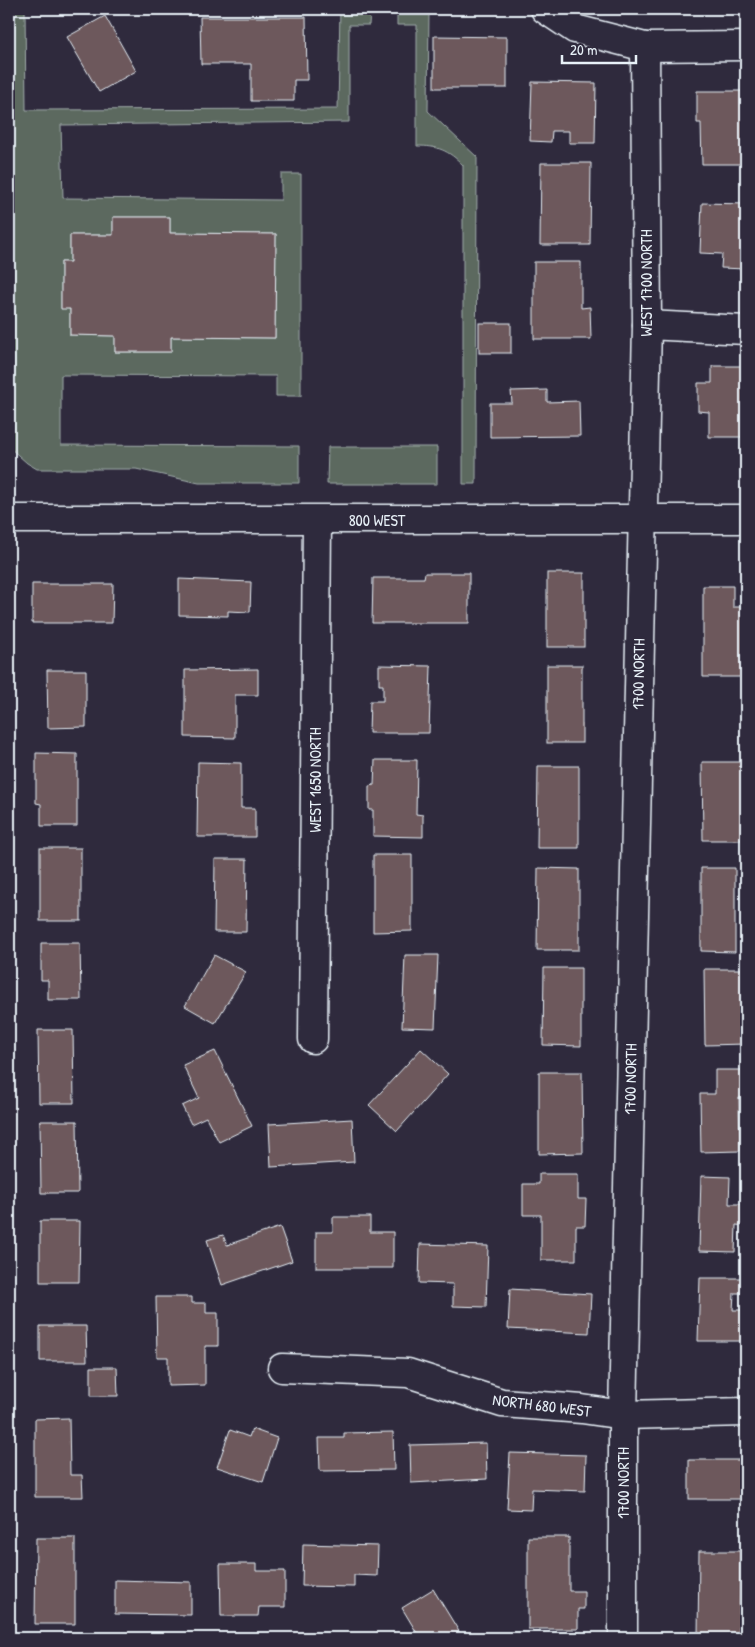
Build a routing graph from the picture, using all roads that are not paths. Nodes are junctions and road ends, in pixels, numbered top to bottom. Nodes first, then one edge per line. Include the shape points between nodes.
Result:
1 (545, 9) edge
2 (746, 46) edge
3 (645, 47) junction
4 (647, 325) junction
5 (746, 330) edge
6 (9, 519) edge
7 (641, 519) junction
8 (746, 519) edge
9 (316, 520) junction
10 (313, 1039) dead end
11 (282, 1368) dead end
12 (746, 1412) edge
13 (623, 1415) junction
14 (623, 1638) edge

1 - 3 street via 575,29
2 - 3 street
3 - 4 street, WEST 1700 NORTH
4 - 5 street
4 - 7 street, WEST 1700 NORTH
6 - 9 street, 800 WEST
7 - 8 street, 800 WEST
7 - 9 street, 800 WEST
7 - 13 street, 1700 NORTH
9 - 10 street, WEST 1650 NORTH
11 - 13 street, NORTH 680 WEST via 408,1373 502,1403
12 - 13 street, NORTH 680 WEST
13 - 14 street, 1700 NORTH

